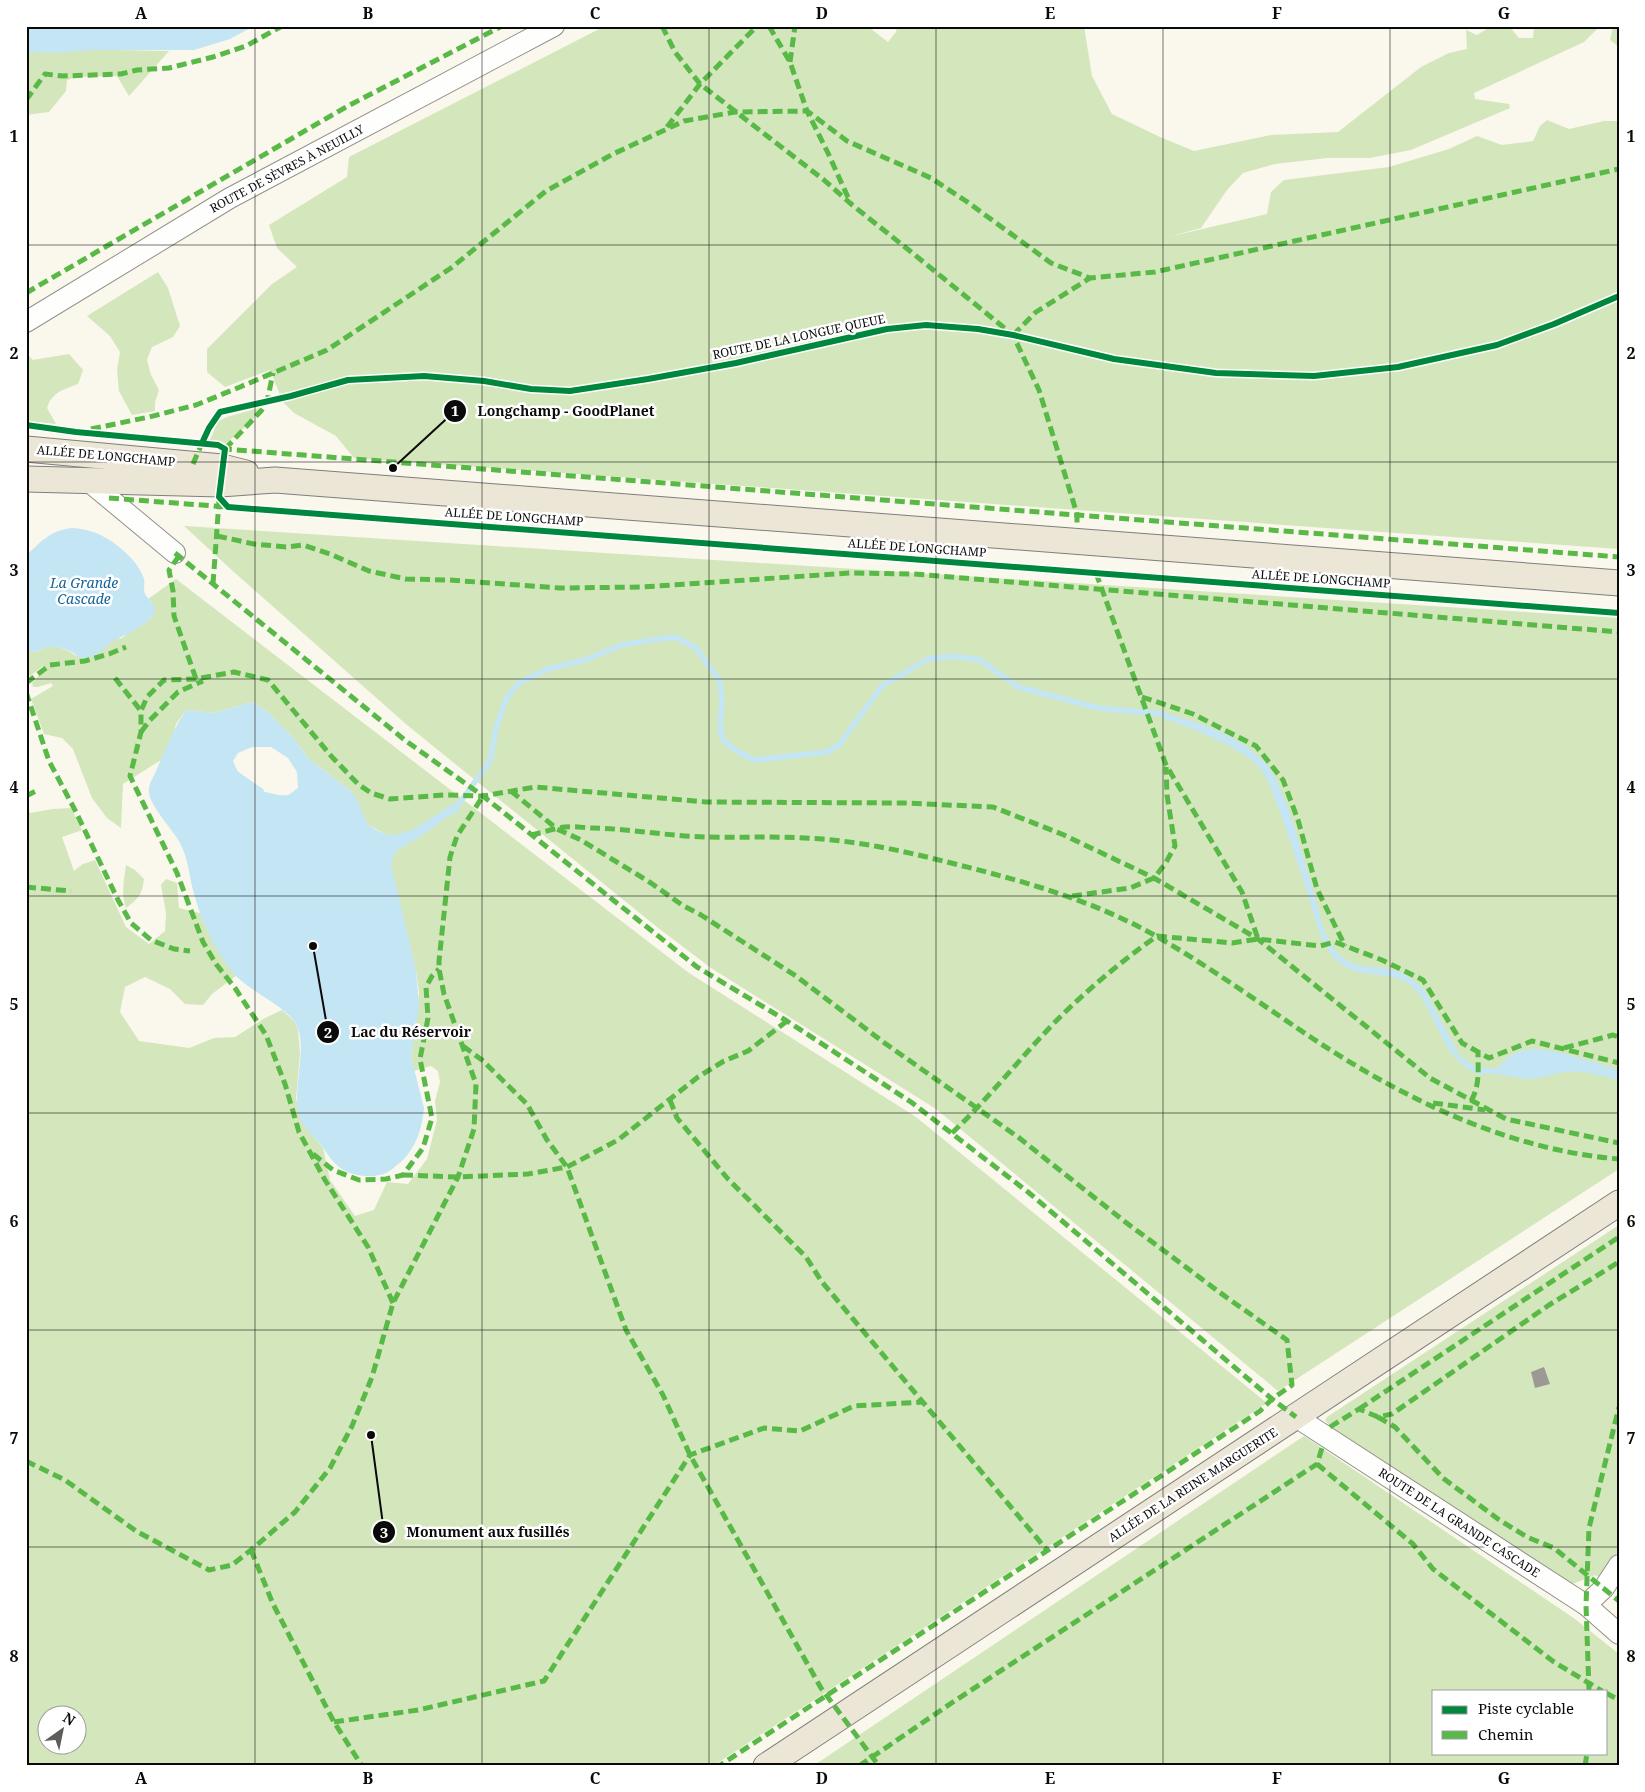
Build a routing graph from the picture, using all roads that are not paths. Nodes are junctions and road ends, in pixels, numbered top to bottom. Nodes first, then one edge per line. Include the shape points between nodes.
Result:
1 (554, 26) edge
2 (26, 322) edge
3 (26, 449) edge
4 (26, 479) edge
5 (87, 480) junction
6 (275, 480) junction
7 (175, 553) dead end
8 (1619, 583) edge
9 (1619, 1203) edge
10 (1296, 1417) junction
11 (1619, 1565) edge
12 (1586, 1605) junction
13 (1619, 1634) edge
14 (766, 1766) edge

1 - 2 street, ROUTE DE SÈVRES À NEUILLY via 230,198
3 - 6 main road, ALLÉE DE LONGCHAMP via 222,467
4 - 5 main road, ALLÉE DE LONGCHAMP
5 - 6 main road, ALLÉE DE LONGCHAMP via 220,484
5 - 7 street
6 - 8 main road, ALLÉE DE LONGCHAMP
9 - 10 main road, ALLÉE DE LA REINE MARGUERITE
10 - 12 street, ROUTE DE LA GRANDE CASCADE
10 - 14 main road, ALLÉE DE LA REINE MARGUERITE
11 - 12 street via 1604,1588
12 - 13 street, ROUTE DE LA GRANDE CASCADE

